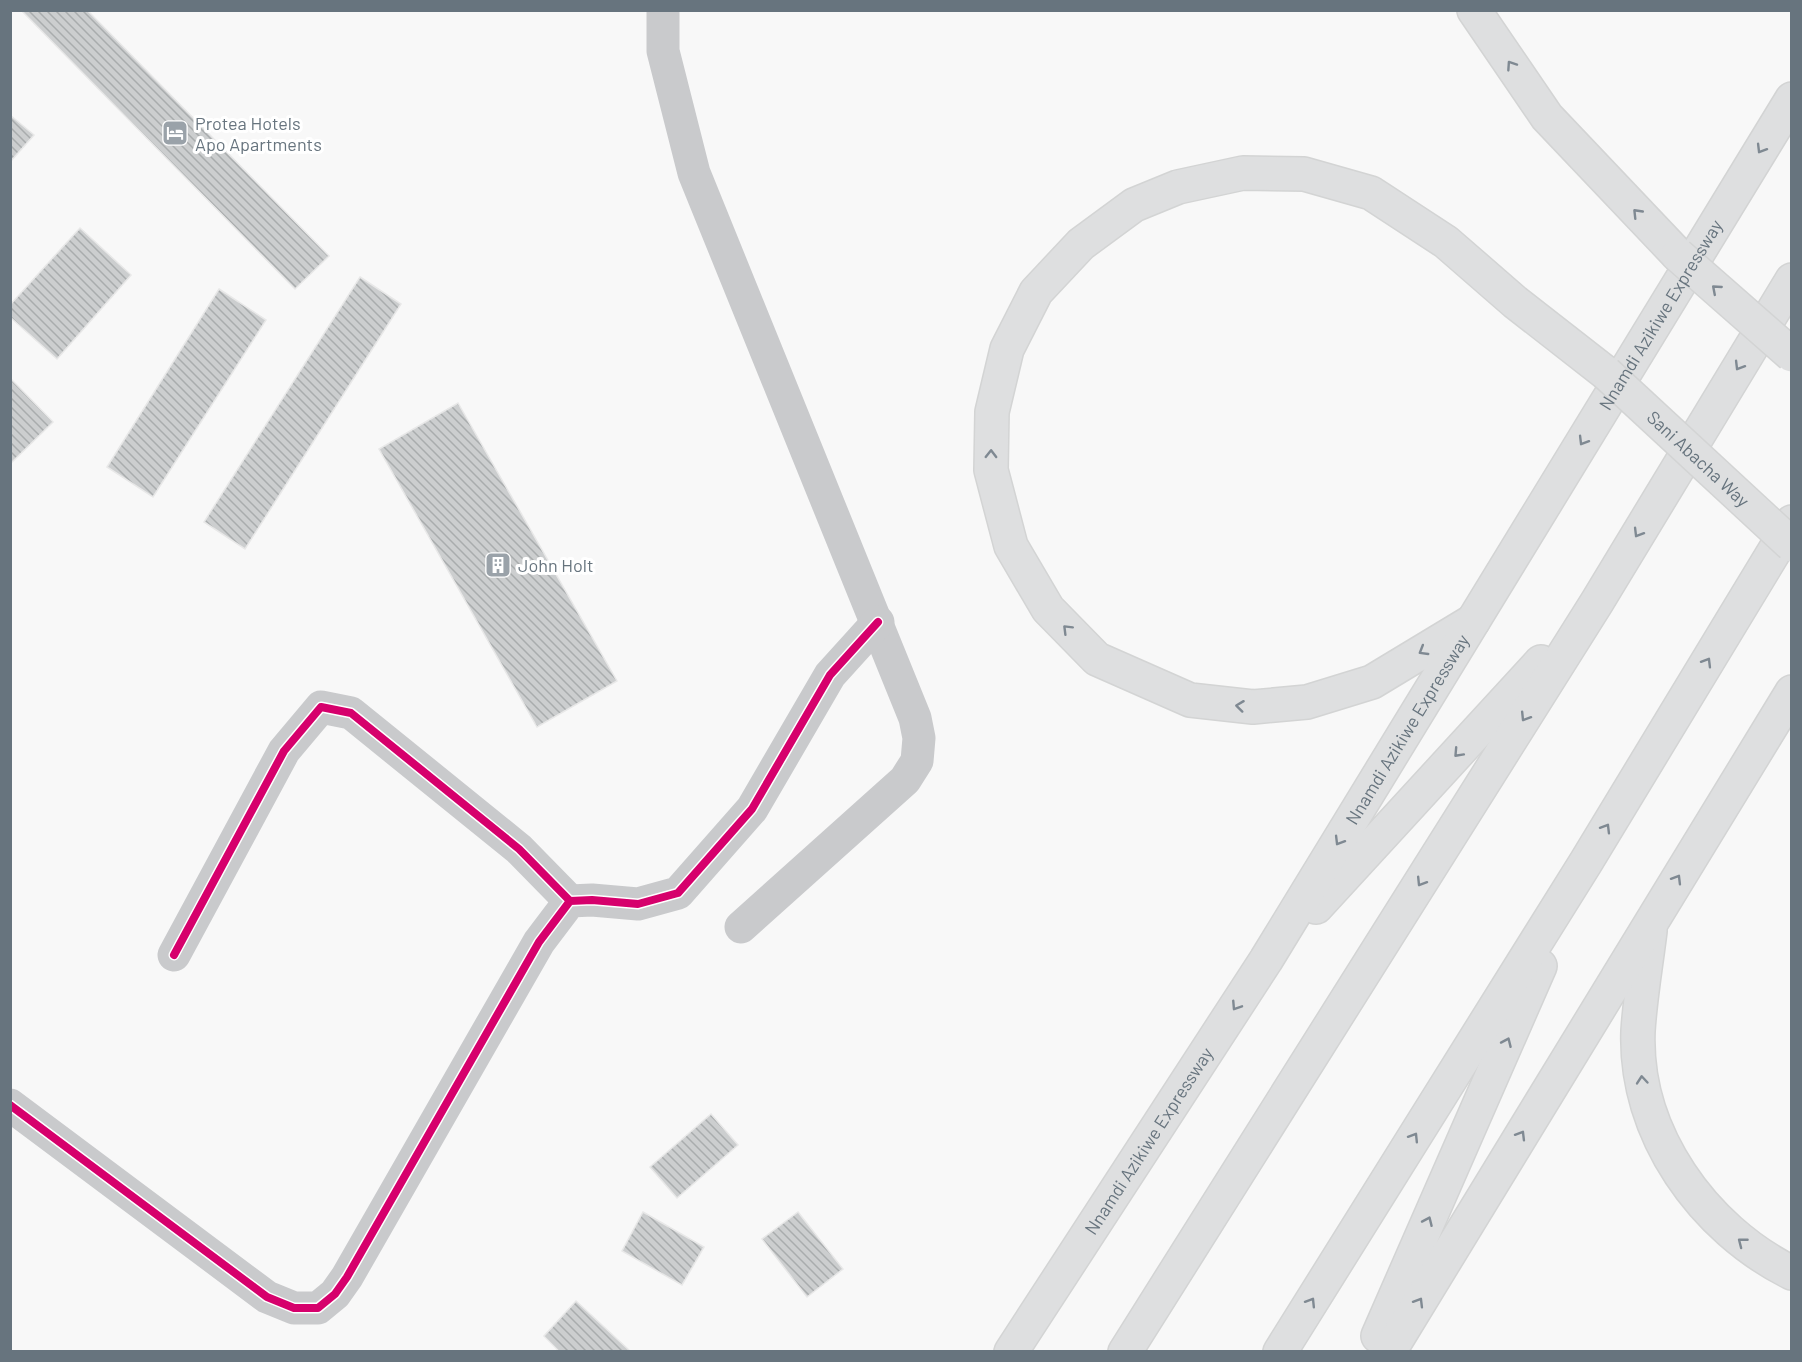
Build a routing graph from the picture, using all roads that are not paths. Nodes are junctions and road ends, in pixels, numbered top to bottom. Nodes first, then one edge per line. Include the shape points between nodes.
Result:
1 (663, 10) edge
2 (1474, 10) edge
3 (1791, 99) edge
4 (1791, 280) edge
5 (1791, 355) edge
6 (1791, 522) edge
7 (1791, 545) edge
8 (1597, 602) junction
9 (1473, 621) junction
10 (878, 622) junction
11 (1791, 692) edge
12 (1586, 862) junction
13 (570, 901) junction
14 (1652, 920) junction
15 (741, 927) dead end
16 (174, 955) dead end
17 (1266, 960) junction
18 (10, 1105) edge
19 (1791, 1273) edge
20 (1011, 1352) edge
21 (1125, 1352) edge
22 (1280, 1352) edge
23 (1371, 1352) edge
24 (1389, 1352) edge

1 - 10 street via 664,61 694,172
5 -> 2 highway, bridge via 1678,255 1546,117
3 -> 9 highway, Nnamdi Azikiwe Expressway
4 -> 8 highway
12 -> 6 highway
9 -> 7 highway, Sani Abacha Way, bridge via 1372,682 1307,702 1253,707 1190,700 1097,659 1048,609 1011,546 991,470 992,412 1007,349 1036,292 1081,244 1134,205 1178,187 1243,173 1304,174 1371,193 1446,242 1606,373
8 -> 17 highway
8 -> 21 highway
9 -> 17 highway, Nnamdi Azikiwe Expressway
10 - 13 street via 830,675 752,808 678,893 638,904
10 - 15 street via 915,718 919,738 912,772
14 -> 11 highway
22 -> 12 highway
23 -> 12 highway
13 - 16 street via 519,849 351,713 321,707 284,751
13 - 18 street via 539,942 347,1277 318,1308 294,1308 267,1297
19 -> 14 highway via 1741,1242 1688,1188 1661,1140 1643,1092 1638,1032
24 -> 14 highway
17 -> 20 highway, Nnamdi Azikiwe Expressway

